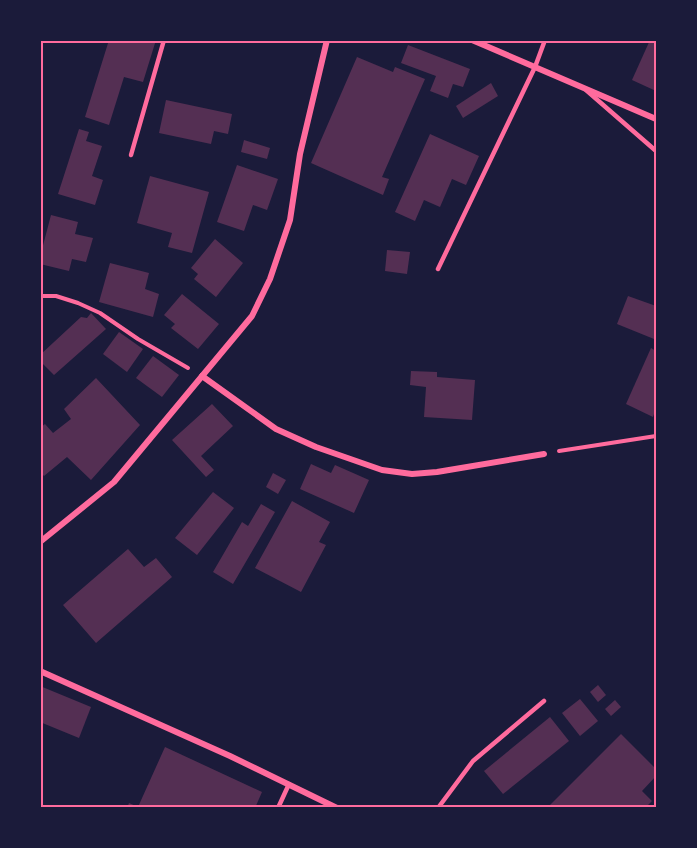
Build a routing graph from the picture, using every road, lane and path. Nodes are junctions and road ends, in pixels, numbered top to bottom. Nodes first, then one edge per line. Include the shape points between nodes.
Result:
1 (164, 40) edge
2 (327, 40) edge
3 (472, 40) edge
4 (545, 40) edge
5 (535, 67) junction
6 (581, 86) junction
7 (657, 119) edge
8 (657, 151) edge
9 (131, 155) dead end
10 (438, 269) dead end
11 (40, 296) edge
12 (202, 376) junction
13 (657, 436) edge
14 (544, 453) joint
15 (40, 542) edge
16 (40, 671) edge
17 (544, 701) dead end
18 (289, 784) junction
19 (278, 807) edge
20 (337, 807) edge
21 (438, 807) edge

1 - 9 lane
2 - 12 street via 300,154 290,219 270,279 252,316
3 - 5 street
4 - 5 lane
5 - 6 street
5 - 10 lane
6 - 7 street
6 - 8 lane
11 - 12 path via 56,296 100,313
12 - 14 street via 276,429 382,470 437,472
12 - 15 street via 114,482
13 - 14 path
16 - 18 street
17 - 21 lane via 473,760
18 - 19 lane
18 - 20 street

